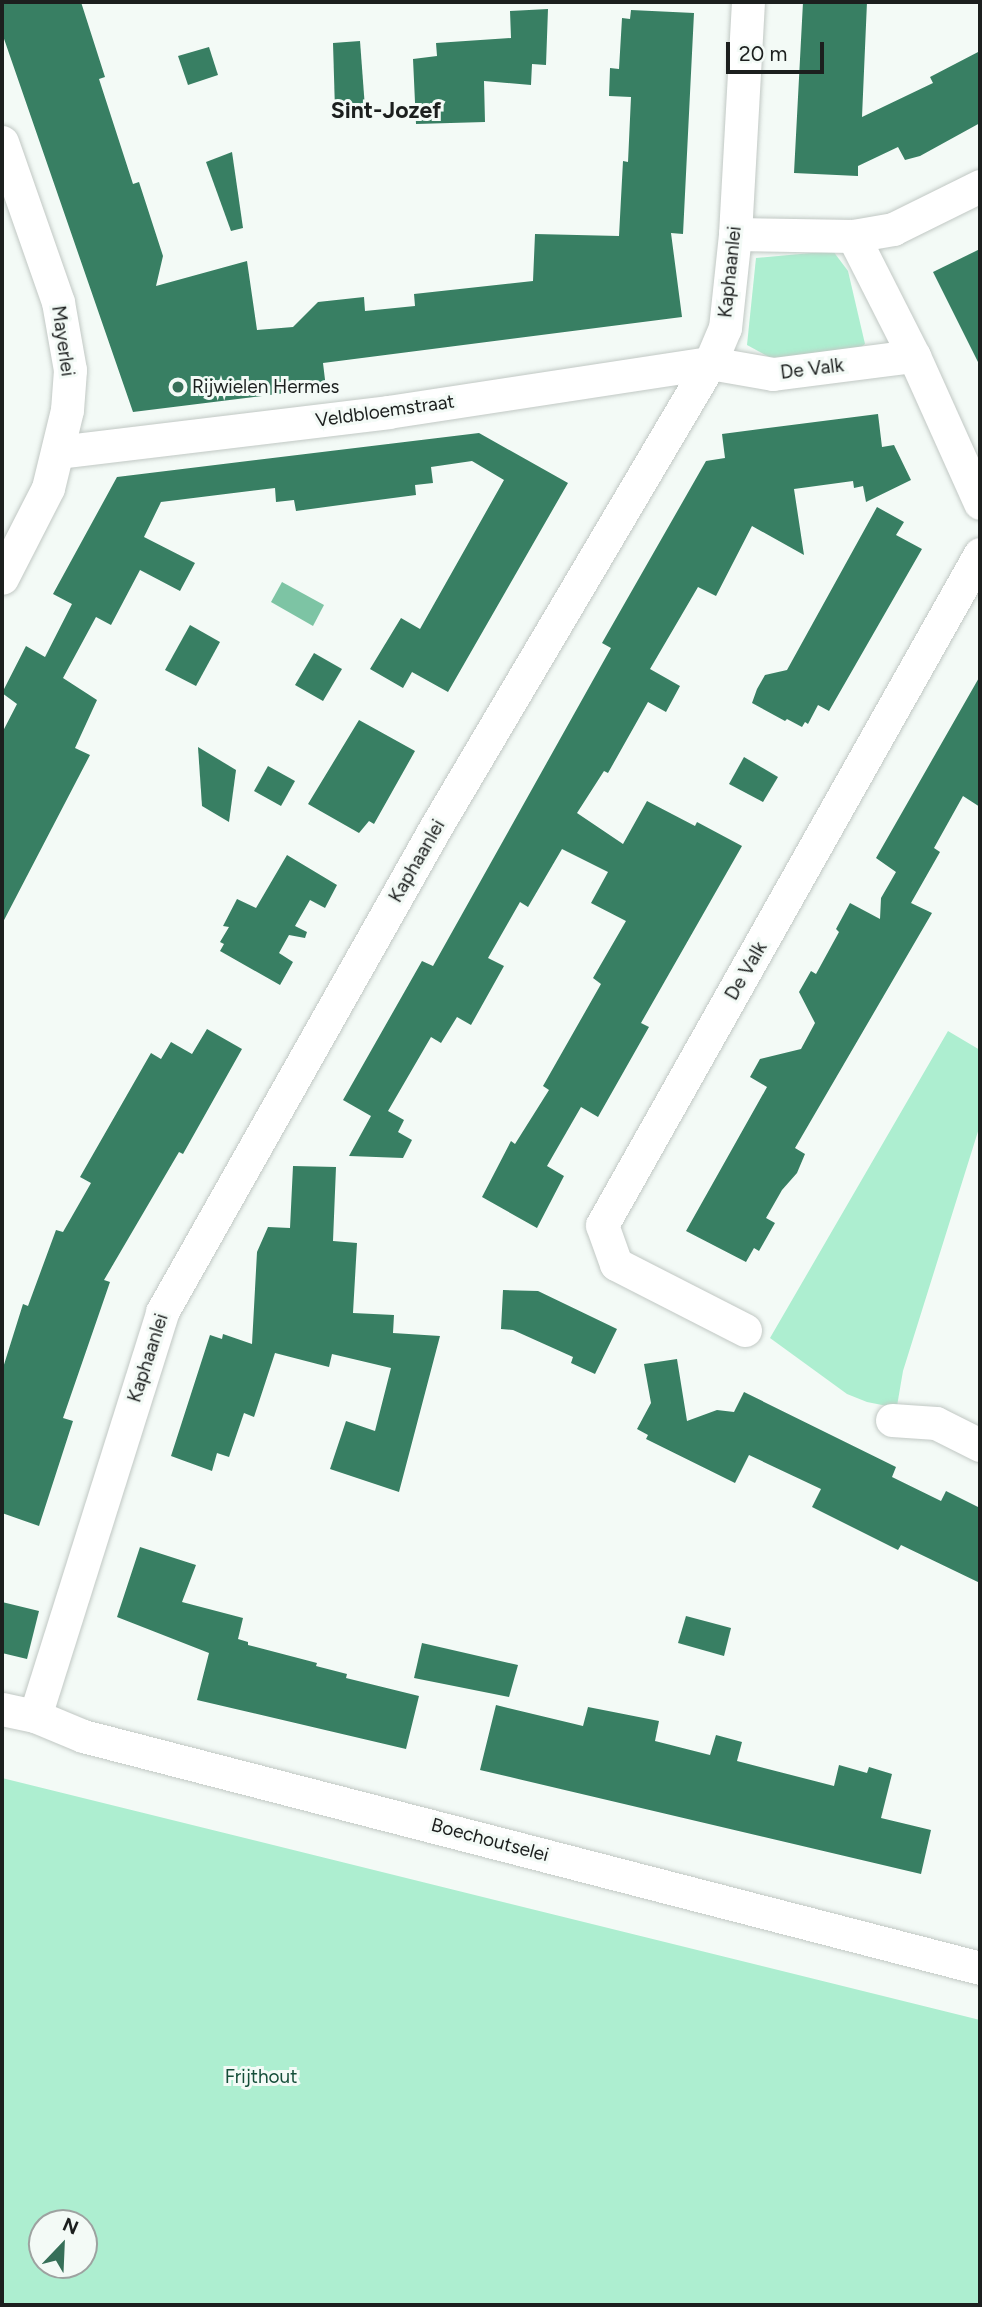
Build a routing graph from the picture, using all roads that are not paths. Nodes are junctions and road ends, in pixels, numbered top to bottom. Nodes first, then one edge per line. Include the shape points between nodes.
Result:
1 (748, 2) edge
2 (3, 151) edge
3 (980, 186) edge
4 (735, 234) junction
5 (853, 236) junction
6 (914, 356) junction
7 (710, 362) junction
8 (59, 452) junction
9 (980, 503) edge
10 (980, 554) edge
11 (2, 578) edge
12 (745, 1330) dead end
13 (892, 1420) dead end
14 (980, 1445) edge
15 (2, 1709) edge
16 (35, 1716) junction
17 (980, 1968) edge

1 - 4 street, Kaphaanlei
2 - 8 street, Mayerlei via 58,302 70,370
3 - 5 street via 893,229
4 - 5 street
4 - 7 street, Kaphaanlei via 725,328
5 - 6 street
6 - 7 street, De Valk via 772,374
6 - 9 street
7 - 8 street, Veldbloemstraat via 388,412
7 - 16 street, Kaphaanlei via 430,837 162,1312
8 - 11 street, Mayerlei via 48,488
10 - 12 street, De Valk via 601,1225 616,1264
13 - 14 street via 936,1423
15 - 16 street, Boechoutselei
16 - 17 street, Boechoutselei via 83,1736

